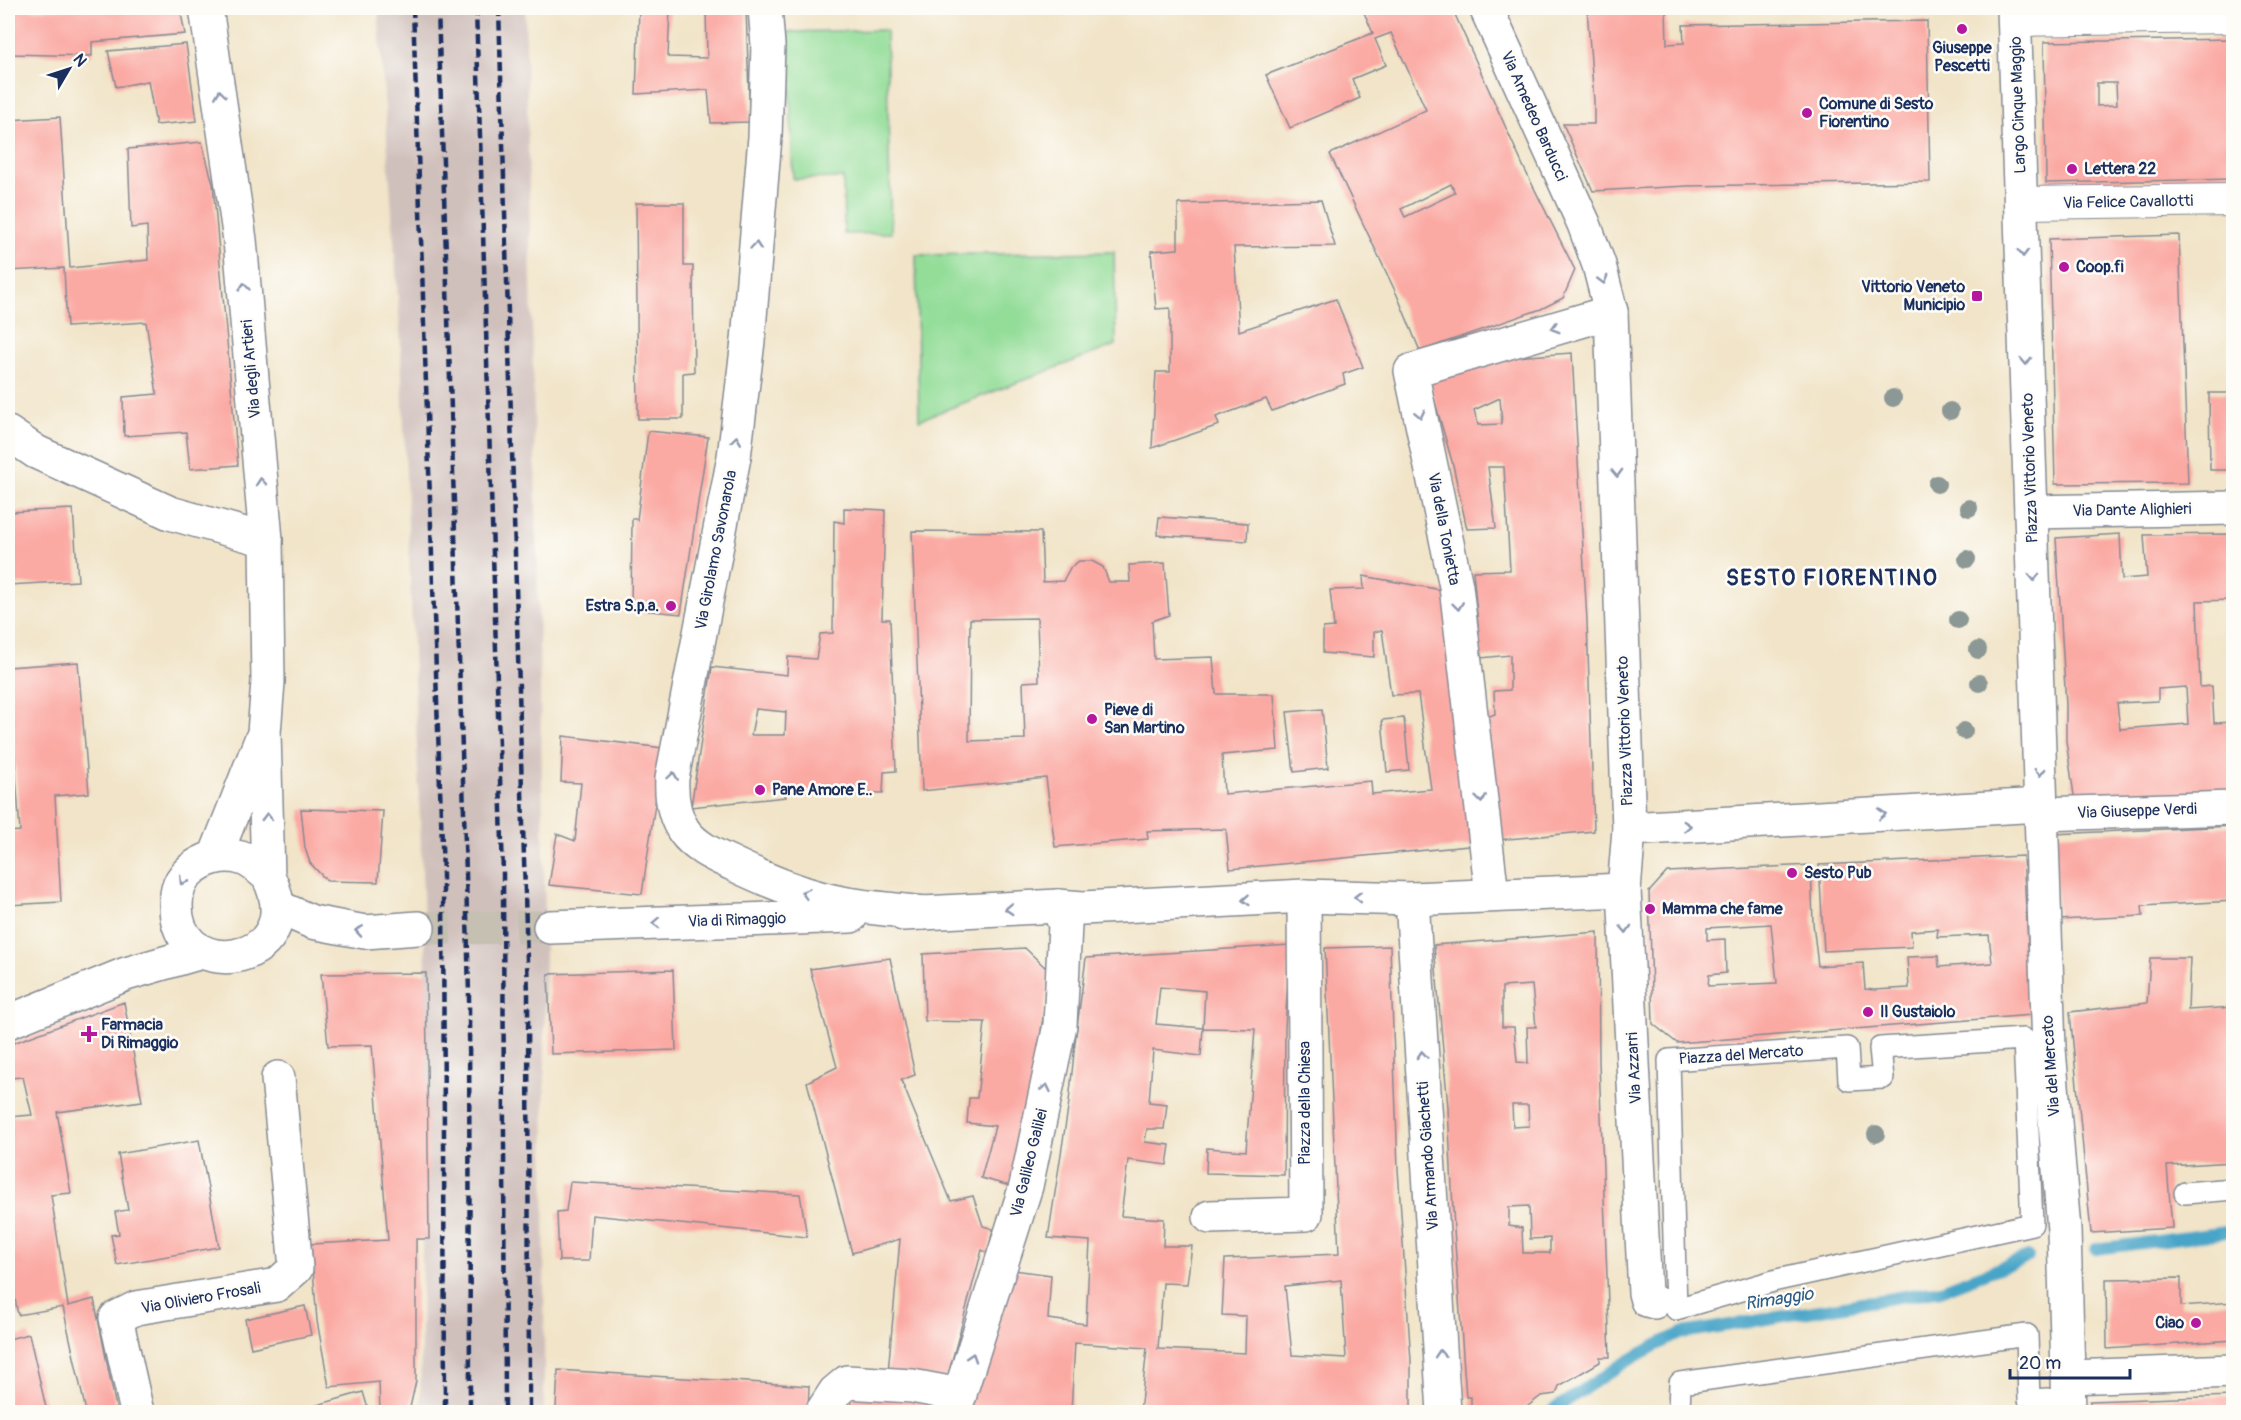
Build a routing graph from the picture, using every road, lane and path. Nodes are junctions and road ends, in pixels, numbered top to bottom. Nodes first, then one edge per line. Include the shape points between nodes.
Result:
1 (206, 8) edge
2 (765, 8) edge
3 (1486, 8) edge
4 (2014, 14) edge
5 (2234, 17) edge
6 (2234, 200) edge
7 (2022, 203) junction
8 (1584, 224) joint
9 (1611, 312) junction
10 (8, 433) edge
11 (22, 453) edge
12 (2234, 508) edge
13 (2031, 512) junction
14 (266, 540) junction
15 (264, 733) junction
16 (2234, 808) edge
17 (2041, 810) junction
18 (1629, 829) junction
19 (215, 856) junction
20 (268, 876) junction
21 (1624, 890) junction
22 (1492, 895) junction
23 (1304, 896) junction
24 (1412, 899) junction
25 (1058, 906) junction
26 (278, 907) junction
27 (924, 913) junction
28 (178, 923) junction
29 (550, 927) tunnel mouth
30 (418, 928) tunnel mouth
31 (202, 952) junction
32 (126, 974) junction
33 (8, 1022) edge
34 (278, 1078) dead end
35 (2234, 1189) edge
36 (2185, 1193) dead end
37 (1210, 1216) dead end
38 (1991, 1232) joint
39 (1654, 1302) dead end
40 (2234, 1371) edge
41 (2069, 1377) junction
42 (957, 1404) edge
43 (137, 1413) edge
44 (822, 1413) edge
45 (1444, 1413) edge
46 (1678, 1413) edge
47 (2048, 1413) edge
48 (2069, 1413) edge

14 -> 1 street, Via degli Artieri via 240,240
27 -> 2 street, Via Girolamo Savonarola via 840,903 750,872 689,837 672,804 672,778 734,457 748,341 765,137
3 - 8 street, Via Amedeo Barducci
4 - 5 street
4 - 7 street, Largo Cinque Maggio
6 - 7 street, Via Felice Cavallotti
7 -> 13 street, Piazza Vittorio Veneto
8 -> 9 street, Piazza Vittorio Veneto
9 -> 18 street, Piazza Vittorio Veneto
9 -> 22 street, Via della Tonietta via 1411,370 1456,586
10 - 11 street
11 - 14 street via 170,513
12 - 13 street, Via Dante Alighieri
13 -> 17 street, Piazza Vittorio Veneto
14 - 15 street, Via degli Artieri via 268,682
15 - 19 street, Via degli Artieri
20 -> 15 street, Via degli Artieri
16 - 17 street, Via Giuseppe Verdi
18 -> 17 street, Piazza Vittorio Veneto
17 - 41 street, Via del Mercato via 2049,1049 2064,1230
18 - 21 street, Via Azzarri
19 - 20 street via 243,858
19 -> 28 street via 186,874 175,906
20 - 26 street
21 - 22 street
21 -> 39 street, Via Azzarri via 1645,1293 1647,1300
22 - 24 street
24 -> 23 street
23 -> 25 street
23 - 37 street, Piazza della Chiesa via 1306,1214
45 -> 24 street, Via Armando Giachetti
25 -> 27 street
42 -> 25 street, Via Galileo Galilei via 1026,1186 1060,1024 1065,925
30 -> 26 street via 365,932 312,921
26 - 31 street via 266,940 252,951 236,957
27 -> 29 street, Via di Rimaggio
28 - 31 street via 191,944
28 - 32 street
31 - 32 street
32 - 33 street
34 - 43 street, Via Oliviero Frosali via 296,1268 277,1285 136,1308 116,1318
35 - 36 lane
38 - 38 lane, Piazza del Mercato via 2032,1224 2024,1040 1880,1048 1883,1078 1849,1080 1847,1048 1669,1060 1676,1309 1777,1280
40 - 41 street
41 - 48 street, Via del Mercato
42 - 44 street via 912,1386 847,1382 835,1392
46 - 47 lane via 1680,1383 2027,1335 2029,1400 2048,1399

